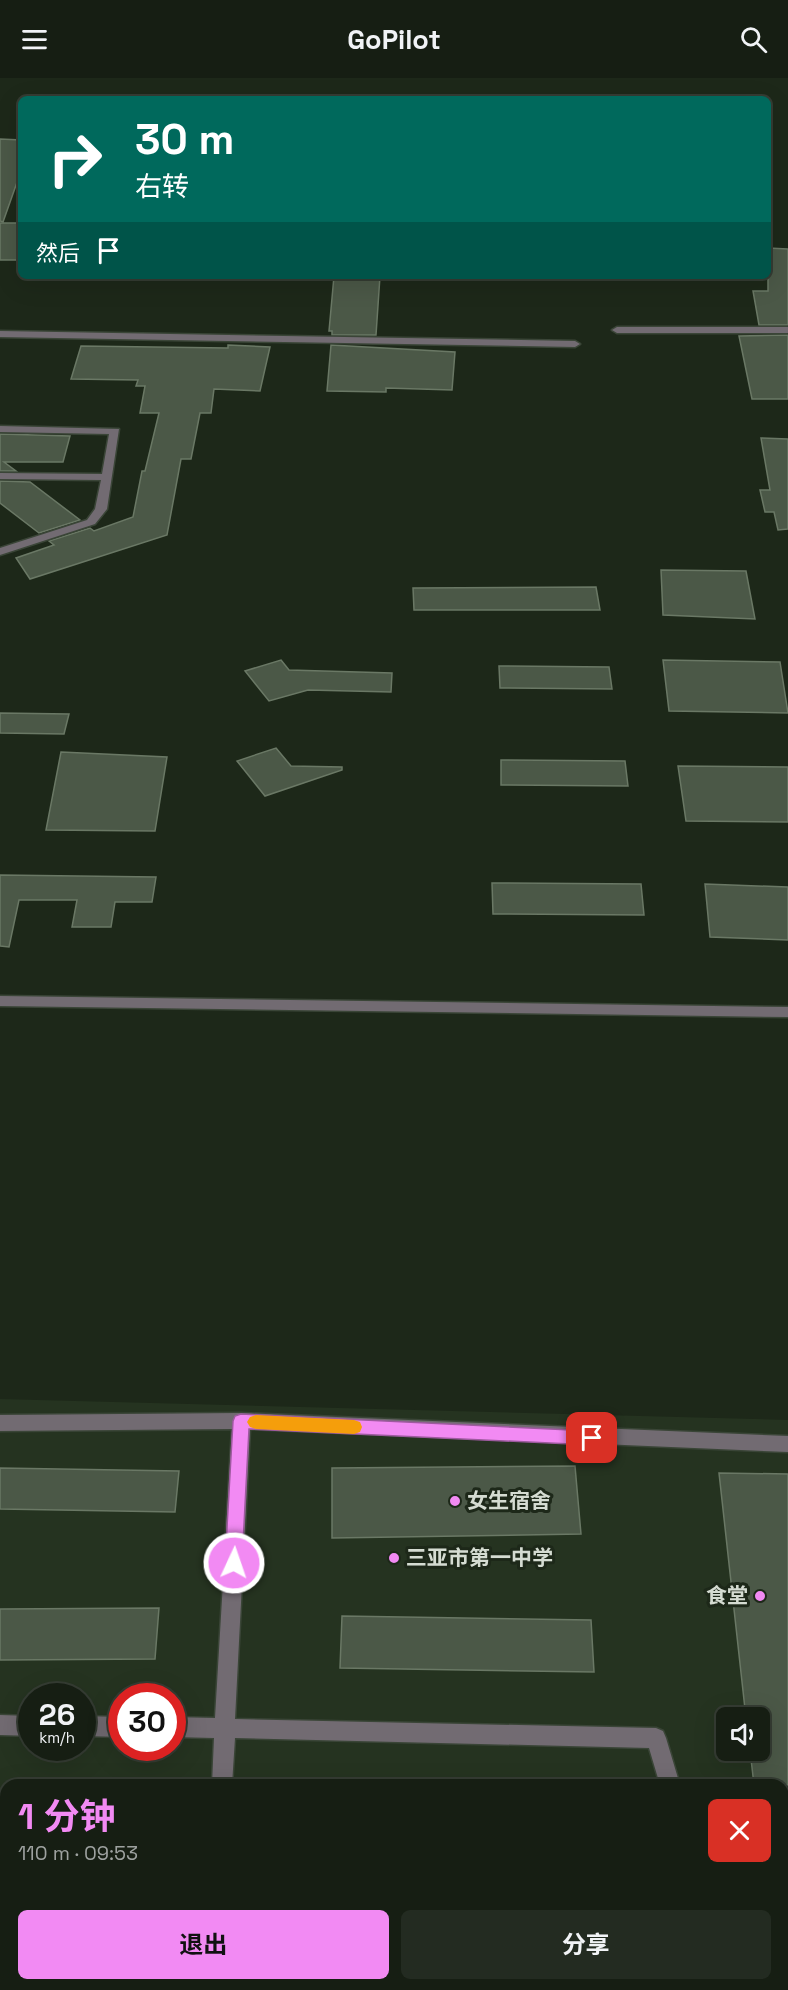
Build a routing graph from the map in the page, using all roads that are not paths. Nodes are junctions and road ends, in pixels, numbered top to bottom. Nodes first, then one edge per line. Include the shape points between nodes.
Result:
1 (617, 330) dead end
2 (788, 330) edge
3 (0, 334) edge
4 (575, 344) dead end
5 (0, 429) edge
6 (0, 476) edge
7 (107, 477) junction
8 (0, 552) edge
9 (0, 1001) edge
10 (788, 1012) edge
11 (241, 1421) junction
12 (0, 1423) edge
13 (788, 1444) edge
14 (0, 1725) edge
15 (18, 1726) edge
16 (186, 1727) edge
17 (225, 1728) junction
18 (222, 1779) edge
19 (668, 1779) edge

1 - 2 street
3 - 4 street
5 - 7 street via 115,431
6 - 7 street
7 - 8 street via 101,509 91,522
9 - 10 street
11 - 12 street
11 - 13 street
11 - 17 street
14 - 15 street
16 - 17 street
17 - 18 street
17 - 19 street via 656,1738

